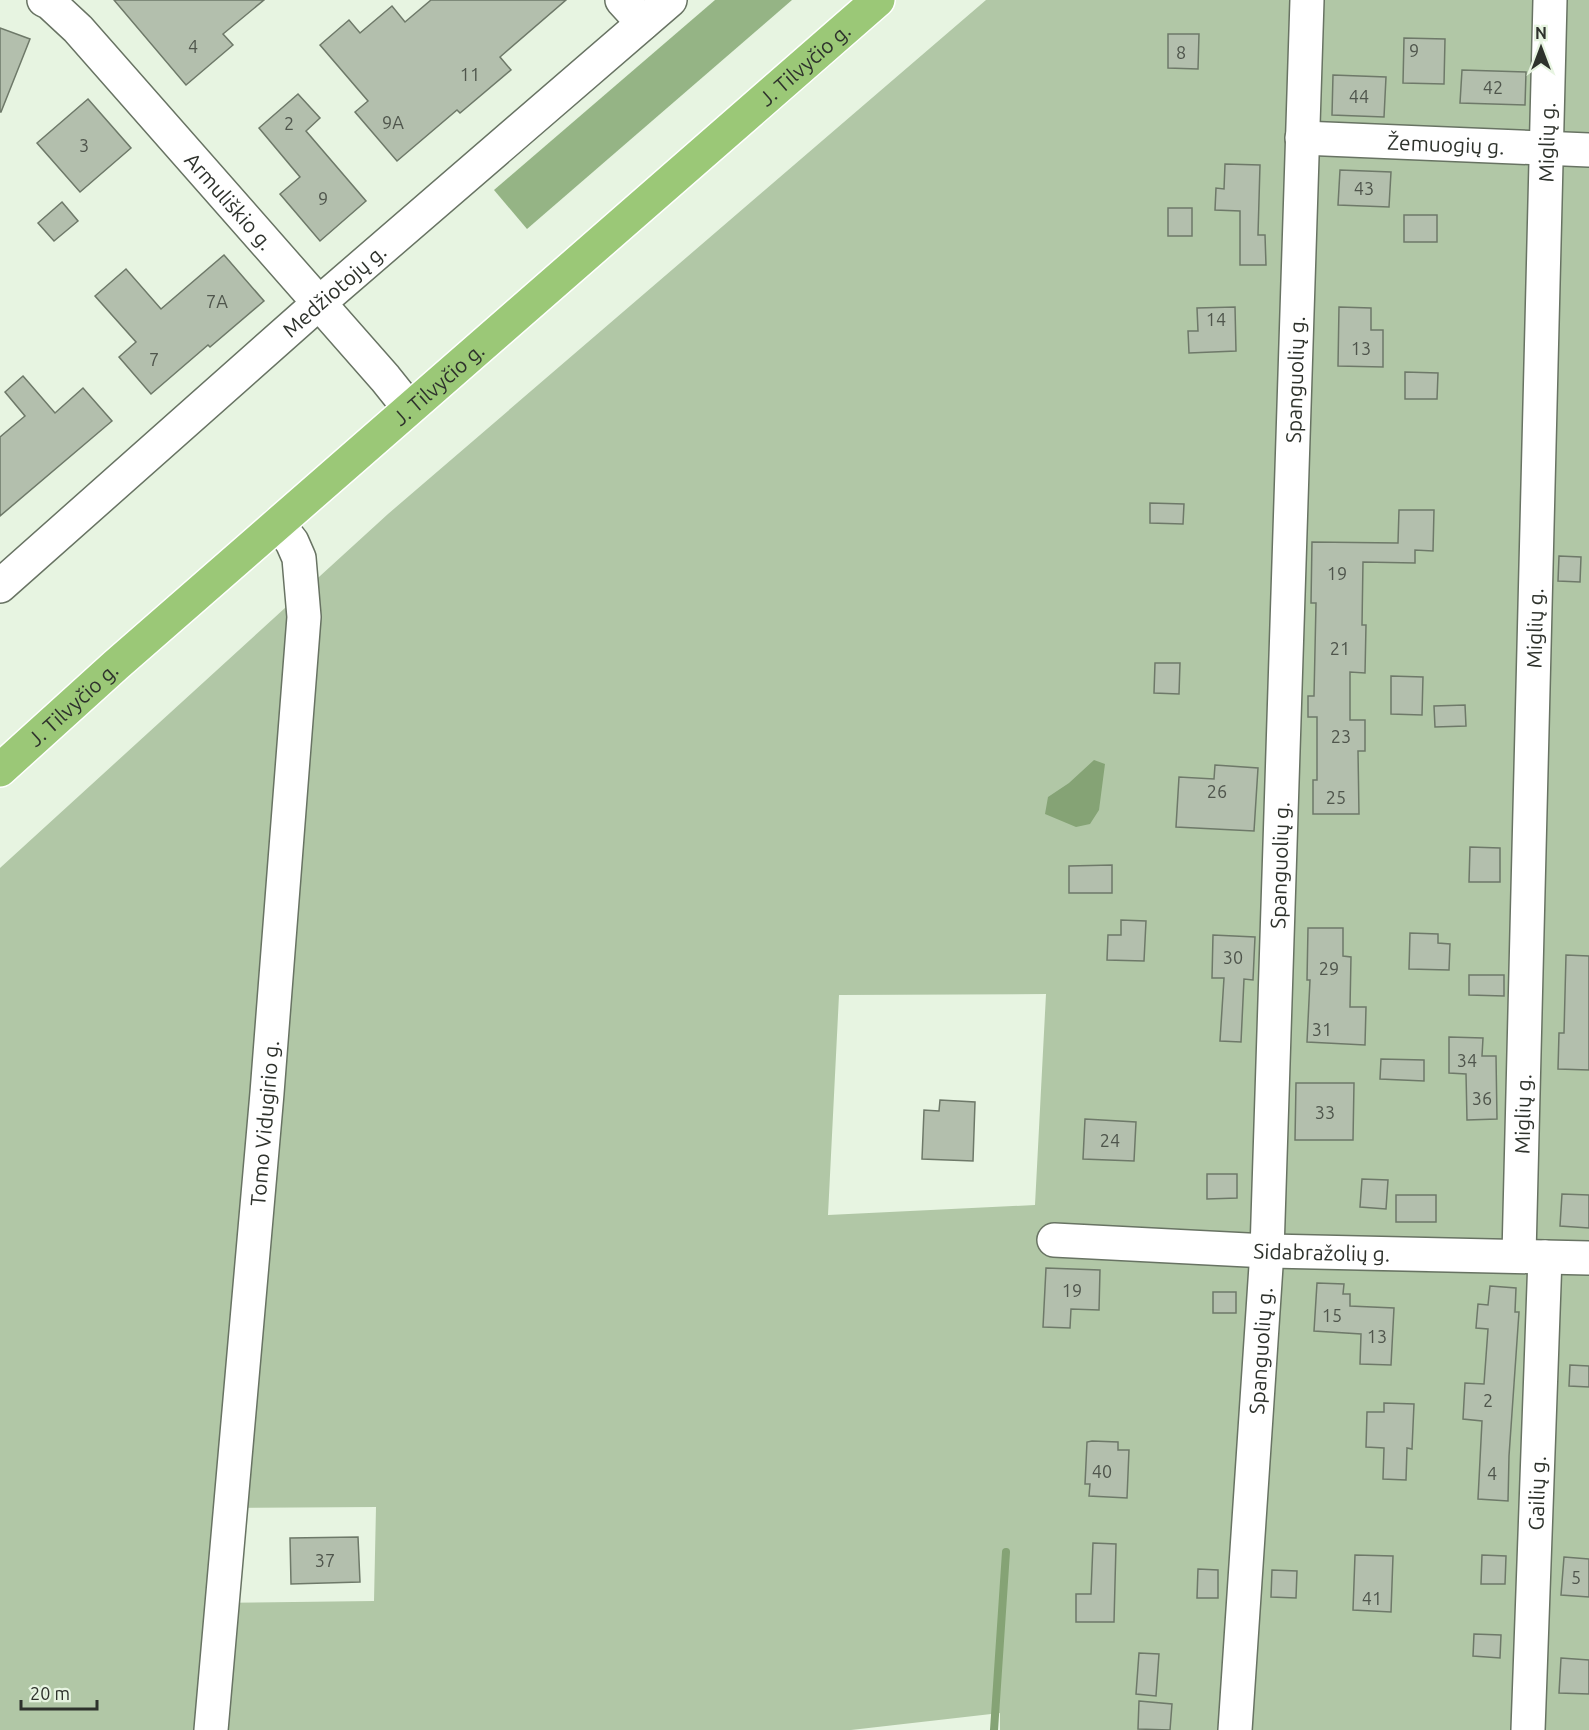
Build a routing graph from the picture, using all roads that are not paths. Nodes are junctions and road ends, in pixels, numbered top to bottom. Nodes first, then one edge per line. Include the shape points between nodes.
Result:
1 (44, 0) edge
2 (670, 0) edge
3 (878, 0) edge
4 (1307, 0) edge
5 (1550, 0) edge
6 (633, 12) edge
7 (1302, 138) junction
8 (1547, 148) junction
9 (1589, 150) edge
10 (319, 303) junction
11 (410, 408) junction
12 (278, 524) junction
13 (2, 581) edge
14 (0, 770) edge
15 (1054, 1240) dead end
16 (1267, 1251) junction
17 (1532, 1256) junction
18 (1589, 1258) edge
19 (211, 1730) edge
20 (1235, 1730) edge
21 (1528, 1730) edge

1 - 10 street, Armuliškio g. via 78,29
2 - 6 street, Medžiotojų g.
3 - 11 main road, J. Tilvyčio g.
4 - 7 street, Spanguolių g.
5 - 8 street, Miglių g.
6 - 10 street, Medžiotojų g.
7 - 8 street, Žemuogių g.
7 - 16 street, Spanguolių g.
8 - 9 street, Žemuogių g.
8 - 17 street, Miglių g.
10 - 11 street, Armuliškio g.
10 - 13 street, Medžiotojų g.
11 - 12 main road, J. Tilvyčio g.
12 - 14 main road, J. Tilvyčio g.
12 - 19 street, Tomo Vidugirio g. via 299,558 304,617
15 - 16 street, Sidabražolių g.
16 - 17 street, Sidabražolių g.
16 - 20 street, Spanguolių g.
17 - 18 street, Sidabražolių g.
17 - 21 street, Gailių g.

